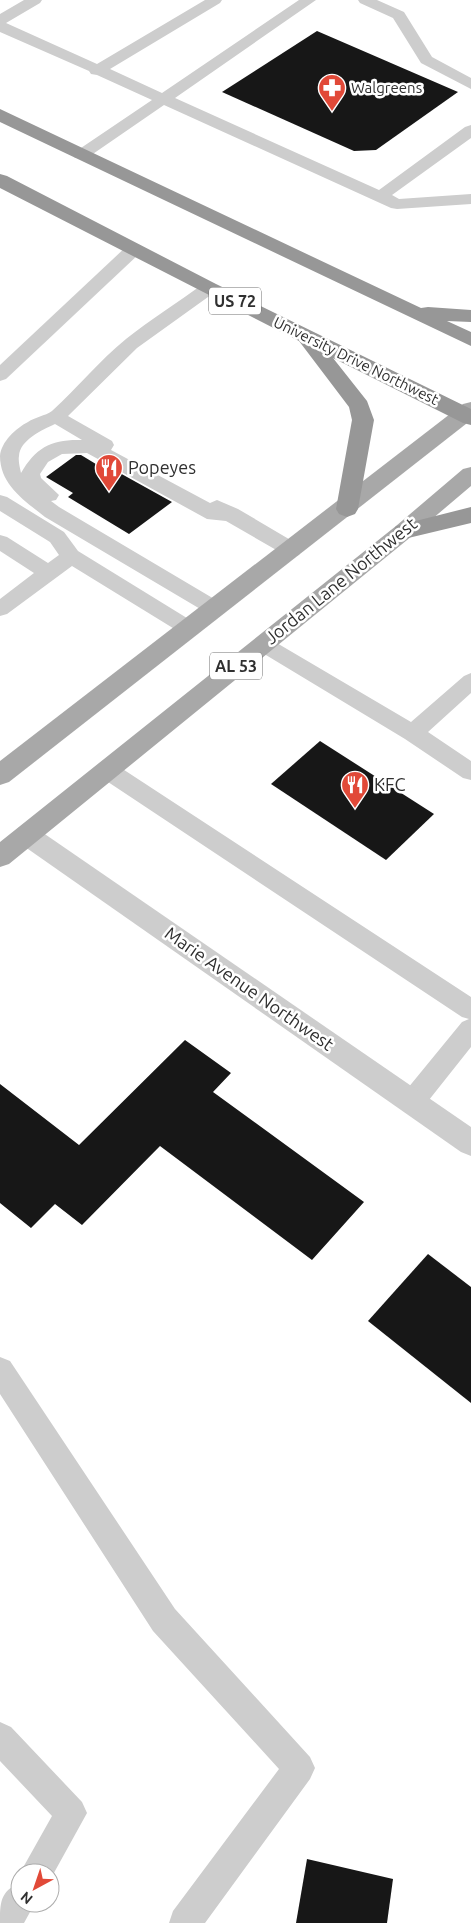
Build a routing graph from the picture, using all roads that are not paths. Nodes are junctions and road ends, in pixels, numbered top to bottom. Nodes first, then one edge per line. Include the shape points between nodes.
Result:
1 (35, 0) edge
2 (215, 0) edge
3 (308, 0) edge
4 (366, 0) edge
5 (0, 20) edge
6 (0, 26) edge
7 (96, 70) junction
8 (471, 84) edge
9 (162, 100) junction
10 (0, 115) edge
11 (471, 130) edge
12 (81, 155) junction
13 (0, 180) edge
14 (379, 196) junction
15 (471, 199) edge
16 (134, 249) junction
17 (209, 288) junction
18 (409, 312) junction
19 (471, 316) edge
20 (305, 336) junction
21 (471, 340) edge
22 (0, 375) edge
23 (469, 414) edge
24 (56, 418) junction
25 (471, 474) edge
26 (0, 502) edge
27 (346, 509) junction
28 (231, 514) junction
29 (471, 515) edge
30 (404, 531) junction
31 (0, 542) edge
32 (292, 550) junction
33 (71, 556) junction
34 (49, 573) junction
35 (170, 582) junction
36 (214, 608) junction
37 (0, 609) edge
38 (188, 628) junction
39 (263, 644) junction
40 (471, 681) edge
41 (413, 734) junction
42 (107, 770) junction
43 (471, 772) edge
44 (0, 775) edge
45 (27, 835) junction
46 (0, 857) edge
47 (471, 1010) edge
48 (471, 1029) edge
49 (412, 1102) junction
50 (471, 1143) edge
51 (0, 1370) edge
52 (0, 1738) edge
53 (42, 1863) edge
54 (186, 1923) edge

1 - 5 lane
2 - 7 lane
3 - 9 lane
4 - 8 lane via 400,15 426,60
6 - 7 lane
7 - 9 lane
9 - 12 lane
9 - 14 lane
10 - 12 highway
11 - 14 lane
12 - 18 highway
13 - 16 highway, University Drive Northwest / US 72
14 - 15 lane via 397,204
16 - 17 highway, University Drive Northwest / US 72
16 - 22 lane
17 - 20 highway, University Drive Northwest / US 72
17 - 24 lane via 131,344
18 - 19 highway
18 - 21 highway
20 - 23 highway, University Drive Northwest / US 72
20 - 27 highway via 359,406 363,420
23 - 27 main road
24 - 28 lane
24 - 35 lane via 34,426 16,441 9,455 12,477 52,512
25 - 30 main road, Jordan Lane Northwest / AL 53
26 - 33 lane via 57,537
27 - 32 main road
28 - 32 lane
28 - 35 lane via 214,514 90,447 71,445 54,448 35,463 30,474 42,491 159,562
29 - 30 highway
30 - 39 main road, Jordan Lane Northwest / AL 53
31 - 34 lane
32 - 36 main road
33 - 34 lane
33 - 38 lane
34 - 37 lane
35 - 36 lane
36 - 38 main road
38 - 44 main road
39 - 41 lane
39 - 42 main road, Jordan Lane Northwest / AL 53
40 - 41 lane
41 - 43 lane
42 - 45 main road, Jordan Lane Northwest / AL 53
42 - 47 lane
45 - 46 main road, Jordan Lane Northwest / AL 53
45 - 49 street, Marie Avenue Northwest
48 - 49 lane
49 - 50 street, Marie Avenue Northwest
51 - 54 lane via 164,1620 299,1768
52 - 53 lane via 71,1813

